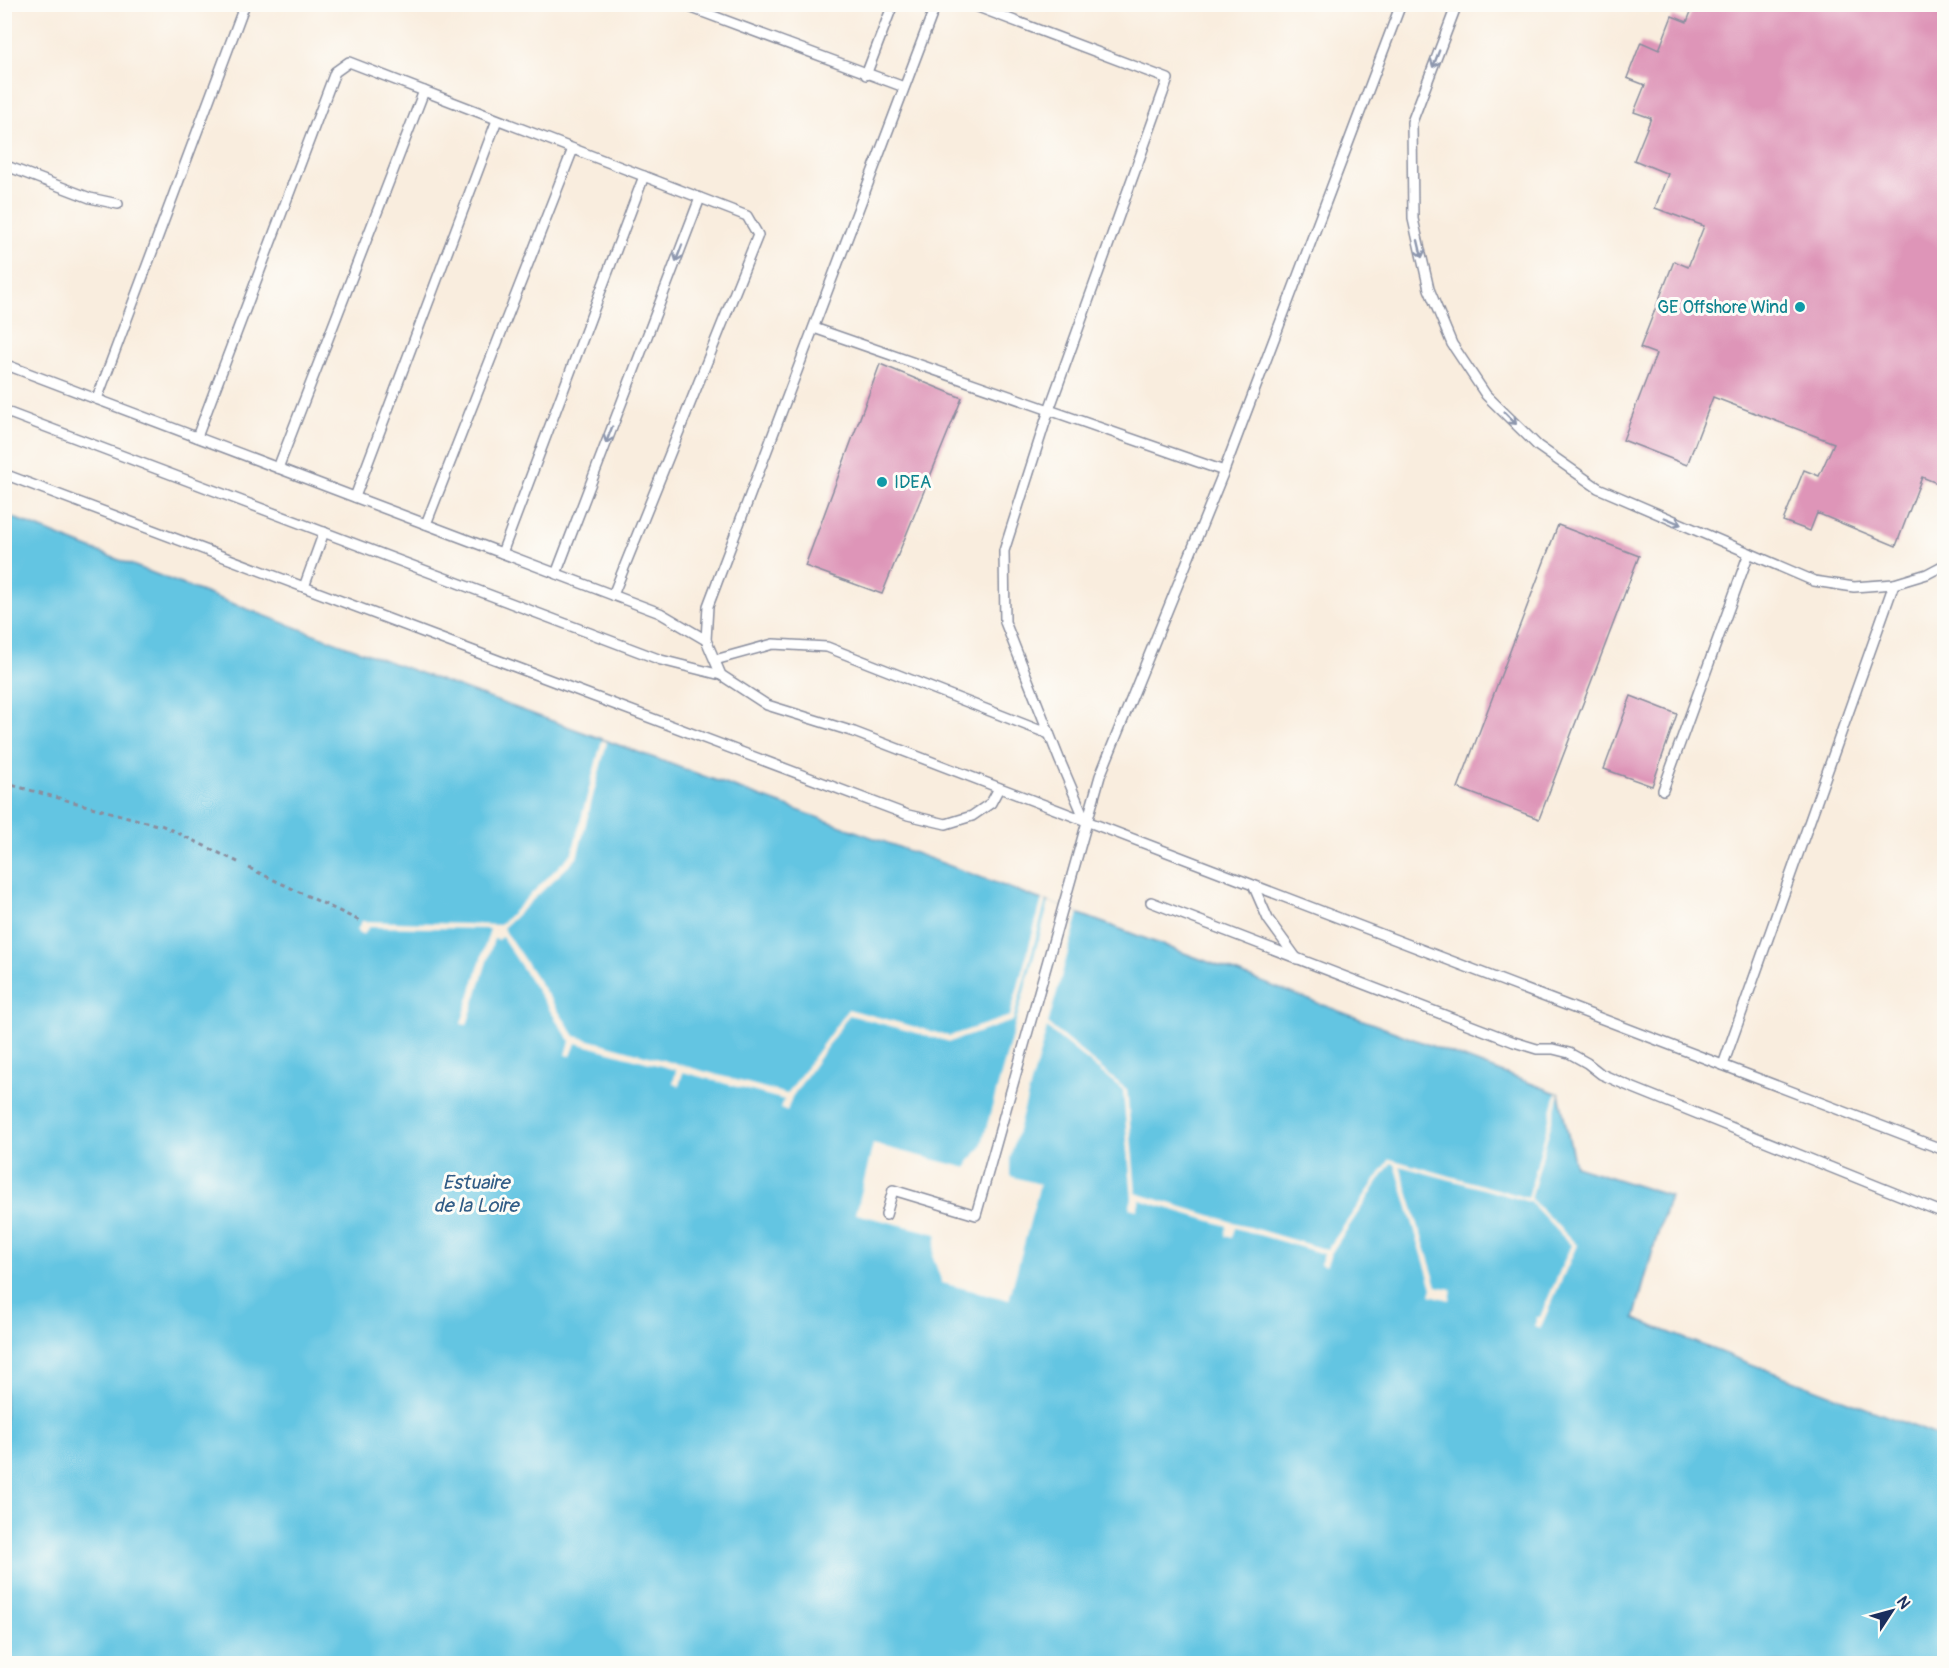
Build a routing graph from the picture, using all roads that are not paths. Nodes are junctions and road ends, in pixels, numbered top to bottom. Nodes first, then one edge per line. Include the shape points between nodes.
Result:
1 (245, 4) edge
2 (681, 4) edge
3 (893, 4) edge
4 (936, 4) edge
5 (970, 4) edge
6 (1401, 4) edge
7 (1456, 4) edge
8 (866, 75) junction
9 (904, 87) junction
10 (424, 91) junction
11 (497, 120) junction
12 (573, 149) junction
13 (4, 165) edge
14 (644, 176) junction
15 (700, 198) junction
16 (118, 204) dead end
17 (813, 328) junction
18 (4, 363) edge
19 (97, 399) junction
20 (1049, 410) junction
21 (4, 411) edge
22 (196, 436) junction
23 (278, 468) junction
24 (1224, 471) junction
25 (4, 474) edge
26 (355, 497) junction
27 (426, 524) junction
28 (324, 532) junction
29 (502, 553) junction
30 (1749, 553) junction
31 (1944, 565) edge
32 (556, 574) junction
33 (1894, 584) junction
34 (304, 588) junction
35 (613, 595) junction
36 (706, 640) junction
37 (715, 660) junction
38 (721, 675) junction
39 (1049, 734) junction
40 (999, 788) junction
41 (1663, 790) dead end
42 (1086, 822) junction
43 (1254, 887) junction
44 (1150, 902) dead end
45 (1297, 958) junction
46 (1723, 1065) junction
47 (1944, 1149) edge
48 (1944, 1213) edge
49 (886, 1215) dead end

1 - 19 lane
2 - 8 lane
3 - 8 lane
4 - 9 lane
5 - 20 lane via 1168,79
6 - 24 lane
7 -> 30 lane via 1412,122 1413,219 1429,289 1452,344 1486,395 1538,446 1598,489
8 - 9 lane
9 - 17 lane
10 - 11 lane
10 - 22 lane via 349,62 335,72
10 - 23 lane
11 - 12 lane
11 - 26 lane
12 - 14 lane
12 - 27 lane
13 - 16 lane via 90,198
14 - 15 lane
14 - 29 lane
15 -> 32 lane
15 - 35 lane via 747,216 758,235
17 - 20 lane
17 - 36 lane via 708,606
18 - 19 lane
19 - 22 lane
20 - 24 lane
20 - 39 lane via 1004,551 1005,622
21 - 28 lane
22 - 23 lane
23 - 26 lane
24 - 42 lane via 1100,776
25 - 34 lane
26 - 27 lane
27 - 29 lane
28 - 34 lane
28 - 38 lane via 661,660
29 - 32 lane
30 - 33 lane via 1814,581 1854,586
30 - 41 lane
31 - 33 lane
32 - 35 lane
33 - 46 lane
34 - 40 lane via 908,815 946,824 972,816 992,803
35 - 36 lane via 660,613
36 - 37 lane
37 - 38 lane
37 - 39 lane via 773,644 827,647
38 - 40 lane via 767,705 854,732
39 - 42 lane
40 - 42 lane
42 - 43 lane
42 - 49 lane via 976,1215 893,1190
43 - 45 lane via 1268,919
43 - 46 lane
44 - 45 lane
45 - 48 lane via 1514,1042 1569,1053 1601,1074 1631,1087
46 - 47 lane

